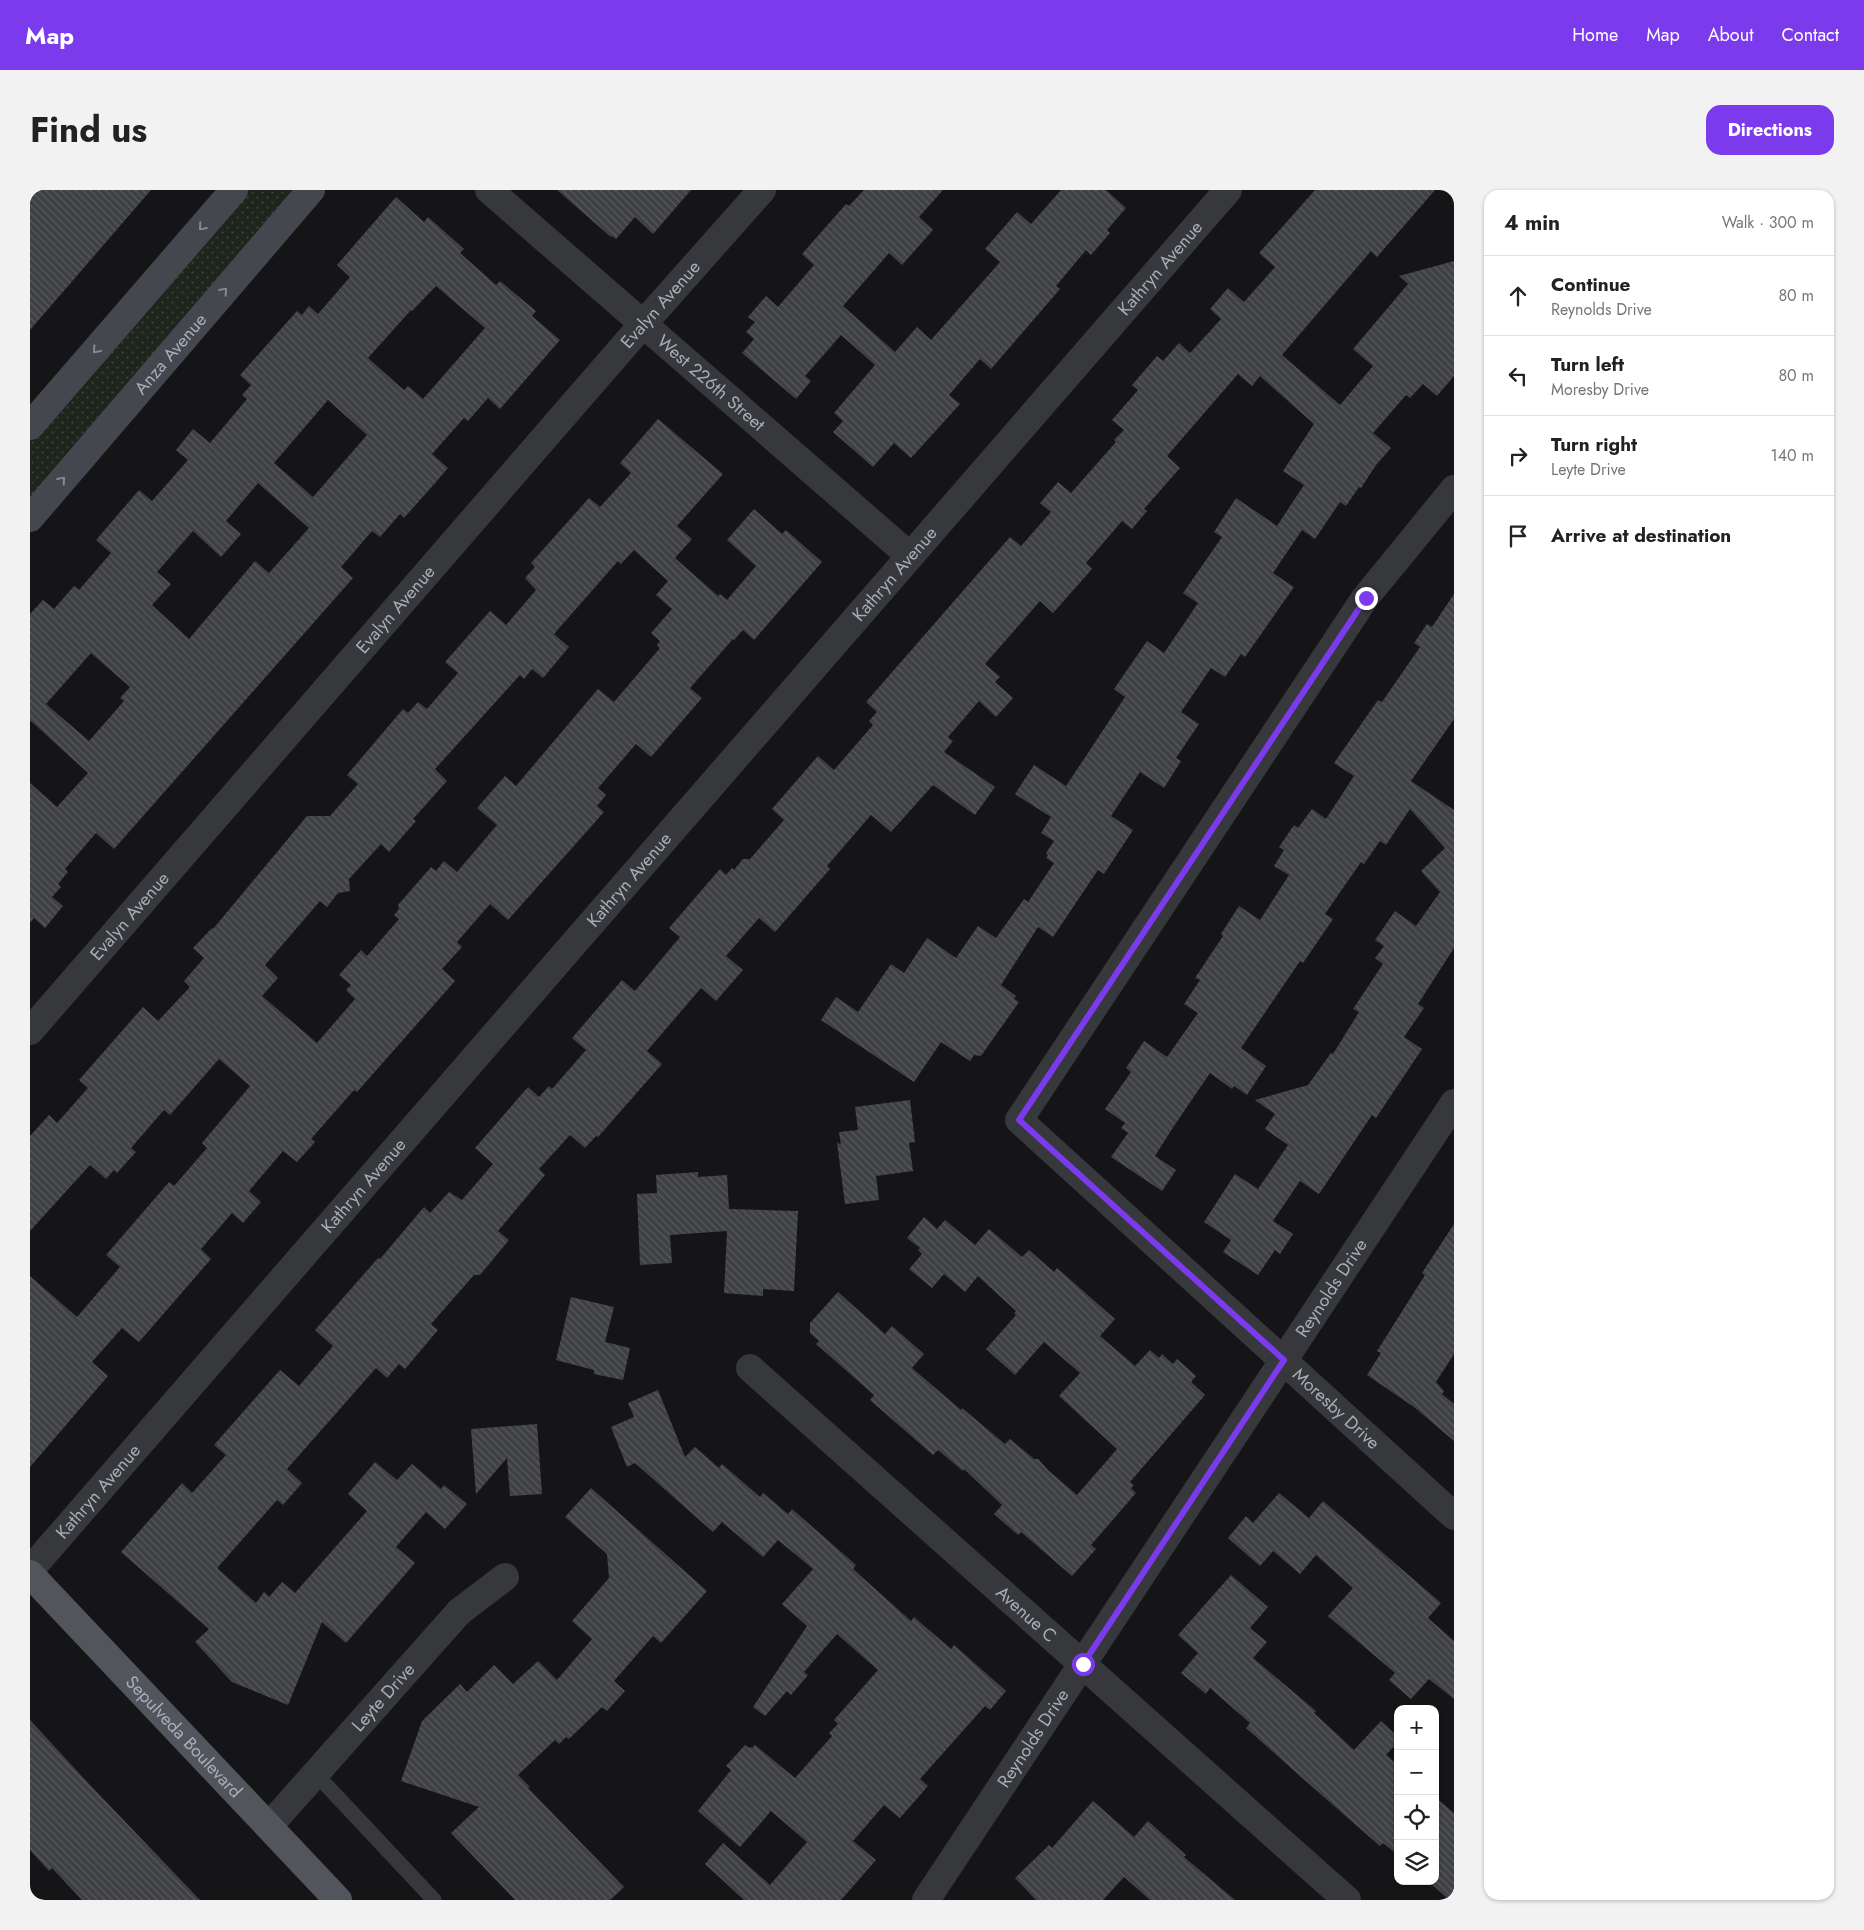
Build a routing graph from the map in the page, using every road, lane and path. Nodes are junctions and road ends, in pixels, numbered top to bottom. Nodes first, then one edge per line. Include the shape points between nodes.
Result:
1 (234, 190) edge
2 (311, 190) edge
3 (489, 190) edge
4 (762, 190) edge
5 (1228, 190) edge
6 (643, 324) junction
7 (30, 426) edge
8 (1454, 489) edge
9 (30, 518) edge
10 (910, 556) junction
11 (30, 1031) edge
12 (1454, 1102) edge
13 (1284, 1360) junction
14 (750, 1368) dead end
15 (1454, 1516) edge
16 (30, 1572) edge
17 (505, 1577) dead end
18 (1083, 1664) junction
19 (315, 1773) junction
20 (269, 1826) junction
21 (338, 1900) edge
22 (434, 1900) edge
23 (926, 1900) edge
24 (1347, 1900) edge

1 -> 7 main road
9 -> 2 main road, Anza Avenue
3 - 6 street, West 226th Street
4 - 6 street, Evalyn Avenue
5 - 10 street, Kathryn Avenue
6 - 10 street, West 226th Street
6 - 11 street, Evalyn Avenue
8 - 13 street, Moresby Drive via 1366,598 1019,1120
10 - 16 street, Kathryn Avenue
12 - 13 street, Reynolds Drive
13 - 15 street, Moresby Drive
13 - 18 street, Reynolds Drive
14 - 18 street, Avenue C
16 - 20 main road, Sepulveda Boulevard
17 - 19 street, Leyte Drive via 459,1612
18 - 23 street, Reynolds Drive
18 - 24 street, Avenue C
19 - 20 street, Leyte Drive
19 - 22 lane
20 - 21 main road, Sepulveda Boulevard

